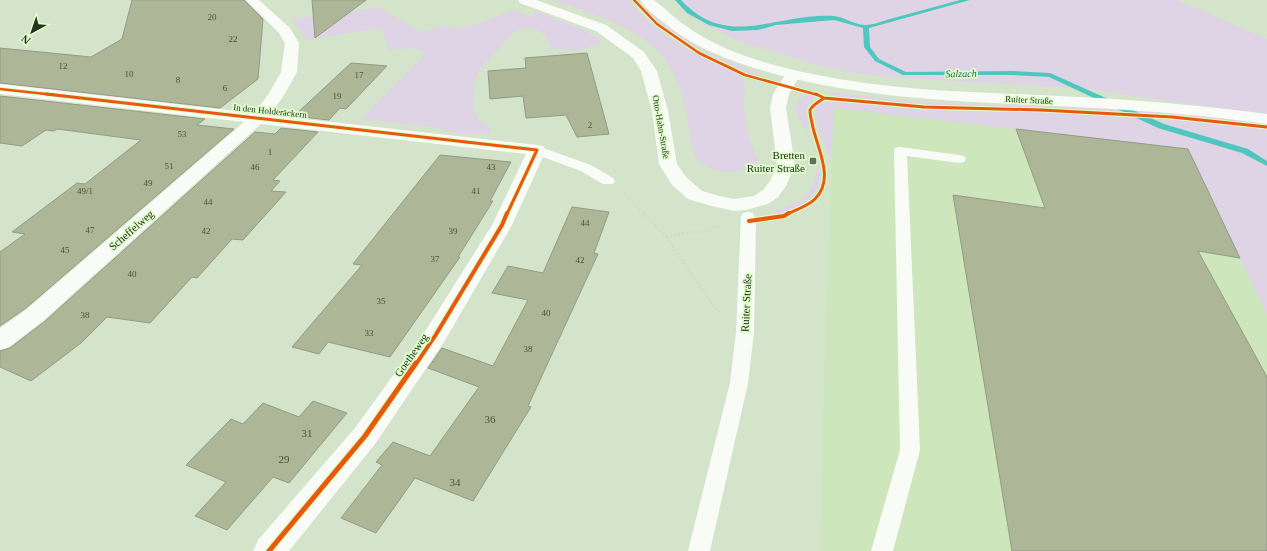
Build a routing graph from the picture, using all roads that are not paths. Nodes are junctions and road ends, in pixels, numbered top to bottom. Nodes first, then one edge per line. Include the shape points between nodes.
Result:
1 (252, 0) edge
2 (524, 0) edge
3 (646, 0) edge
4 (792, 75) junction
5 (1, 90) edge
6 (259, 117) junction
7 (1267, 119) edge
8 (537, 150) junction
9 (959, 159) dead end
10 (608, 181) road end
11 (747, 210) junction
12 (0, 341) edge
13 (269, 551) edge
14 (699, 551) edge
15 (882, 551) edge

1 - 6 street, Scheffelweg via 285,31 292,43 289,72
2 - 11 street, Otto-Hahn-Straße via 601,28 629,46 649,71 660,111 668,164 673,174 696,195
3 - 4 street, Ruiter Straße via 684,32 710,46 746,61
4 - 7 street, Ruiter Straße via 875,90 925,95 1156,106
4 - 11 street via 781,94 778,108 786,165 771,193
5 - 6 street, In den Holderäckern
6 - 8 street, In den Holderäckern
6 - 12 street, Scheffelweg via 35,315
8 - 10 lane, In den Holderäckern via 586,168
8 - 13 street, Goetheweg via 502,225 435,336 365,436
9 - 15 lane via 900,151 910,450
11 - 14 lane, Ruiter Straße via 749,221 745,332 739,383

